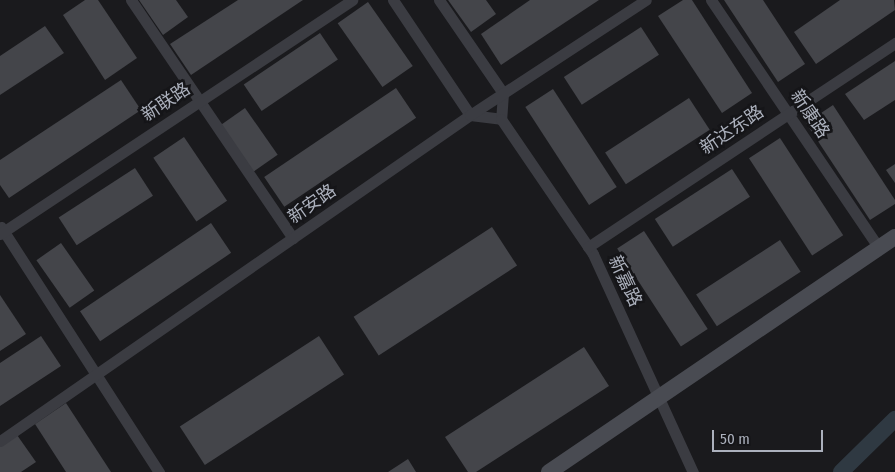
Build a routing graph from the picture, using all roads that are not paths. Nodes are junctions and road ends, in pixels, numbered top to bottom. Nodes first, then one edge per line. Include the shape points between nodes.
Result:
1 (131, 0) edge
2 (352, 0) edge
3 (393, 0) edge
4 (439, 0) edge
5 (646, 0) edge
6 (711, 0) edge
7 (895, 43) edge
8 (503, 92) junction
9 (200, 101) junction
10 (788, 114) junction
11 (470, 115) junction
12 (501, 119) junction
13 (1, 230) edge
14 (293, 238) junction
15 (895, 238) edge
16 (588, 247) junction
17 (879, 248) junction
18 (97, 375) junction
19 (658, 398) junction
20 (0, 441) edge
21 (159, 472) edge
22 (549, 472) edge
23 (693, 472) edge

1 - 9 street
2 - 9 street, 新联路
3 - 11 street
4 - 8 street
5 - 8 street, 新安路
6 - 10 street, 新康路
7 - 10 street, 新达东路
8 - 11 street, 新安路
8 - 12 street
9 - 13 street, 新联路
9 - 14 street
10 - 16 street, 新达东路
10 - 17 street, 新康路
11 - 12 street
11 - 14 street, 新安路
12 - 16 street, 新嘉路
13 - 18 street
14 - 18 street, 新安路
15 - 17 street
16 - 19 street, 新嘉路
17 - 19 street
18 - 20 street, 新安路
18 - 21 street
19 - 22 street
19 - 23 street, 新嘉路

